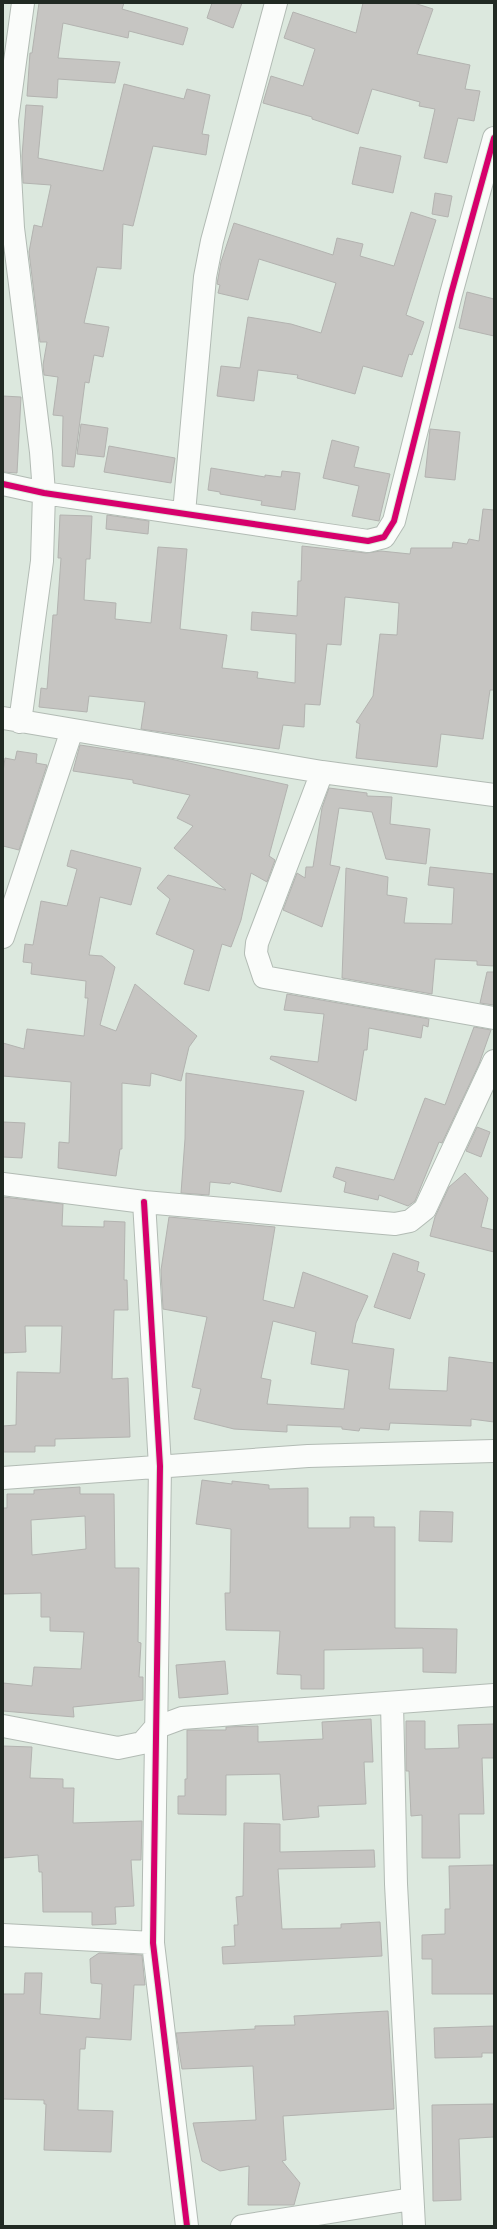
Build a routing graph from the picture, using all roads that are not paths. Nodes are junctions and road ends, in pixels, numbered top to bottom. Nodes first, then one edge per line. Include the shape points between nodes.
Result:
1 (23, 3) edge
2 (276, 3) edge
3 (494, 138) edge
4 (3, 484) edge
5 (44, 493) junction
6 (184, 513) junction
7 (12, 720) edge
8 (72, 730) junction
9 (322, 772) junction
10 (494, 795) edge
11 (3, 937) edge
12 (494, 1018) edge
13 (494, 1061) edge
14 (3, 1184) edge
15 (144, 1202) junction
16 (494, 1451) edge
17 (160, 1466) junction
18 (3, 1478) edge
19 (494, 1695) edge
20 (392, 1703) junction
21 (3, 1726) edge
22 (156, 1728) junction
23 (3, 1935) edge
24 (153, 1943) junction
25 (412, 2199) junction
26 (187, 2226) edge
27 (242, 2226) edge
28 (414, 2226) edge

1 - 5 street via 6,120 13,228
2 - 6 street via 218,218 205,277
3 - 6 street via 451,294 394,521 384,537 368,541
4 - 5 street
5 - 6 street
5 - 7 street via 42,561
7 - 8 street
8 - 9 street
8 - 11 street
9 - 10 street
9 - 12 street via 256,943 256,953 264,977
13 - 15 street via 425,1209 410,1221 394,1224
14 - 15 street
15 - 17 street
16 - 17 street via 308,1456
17 - 18 street
17 - 22 street
19 - 20 street
20 - 22 street via 182,1718
20 - 25 street via 396,1884
21 - 22 street via 118,1748 142,1743
22 - 24 street
23 - 24 street
24 - 26 street
25 - 27 street
25 - 28 street

